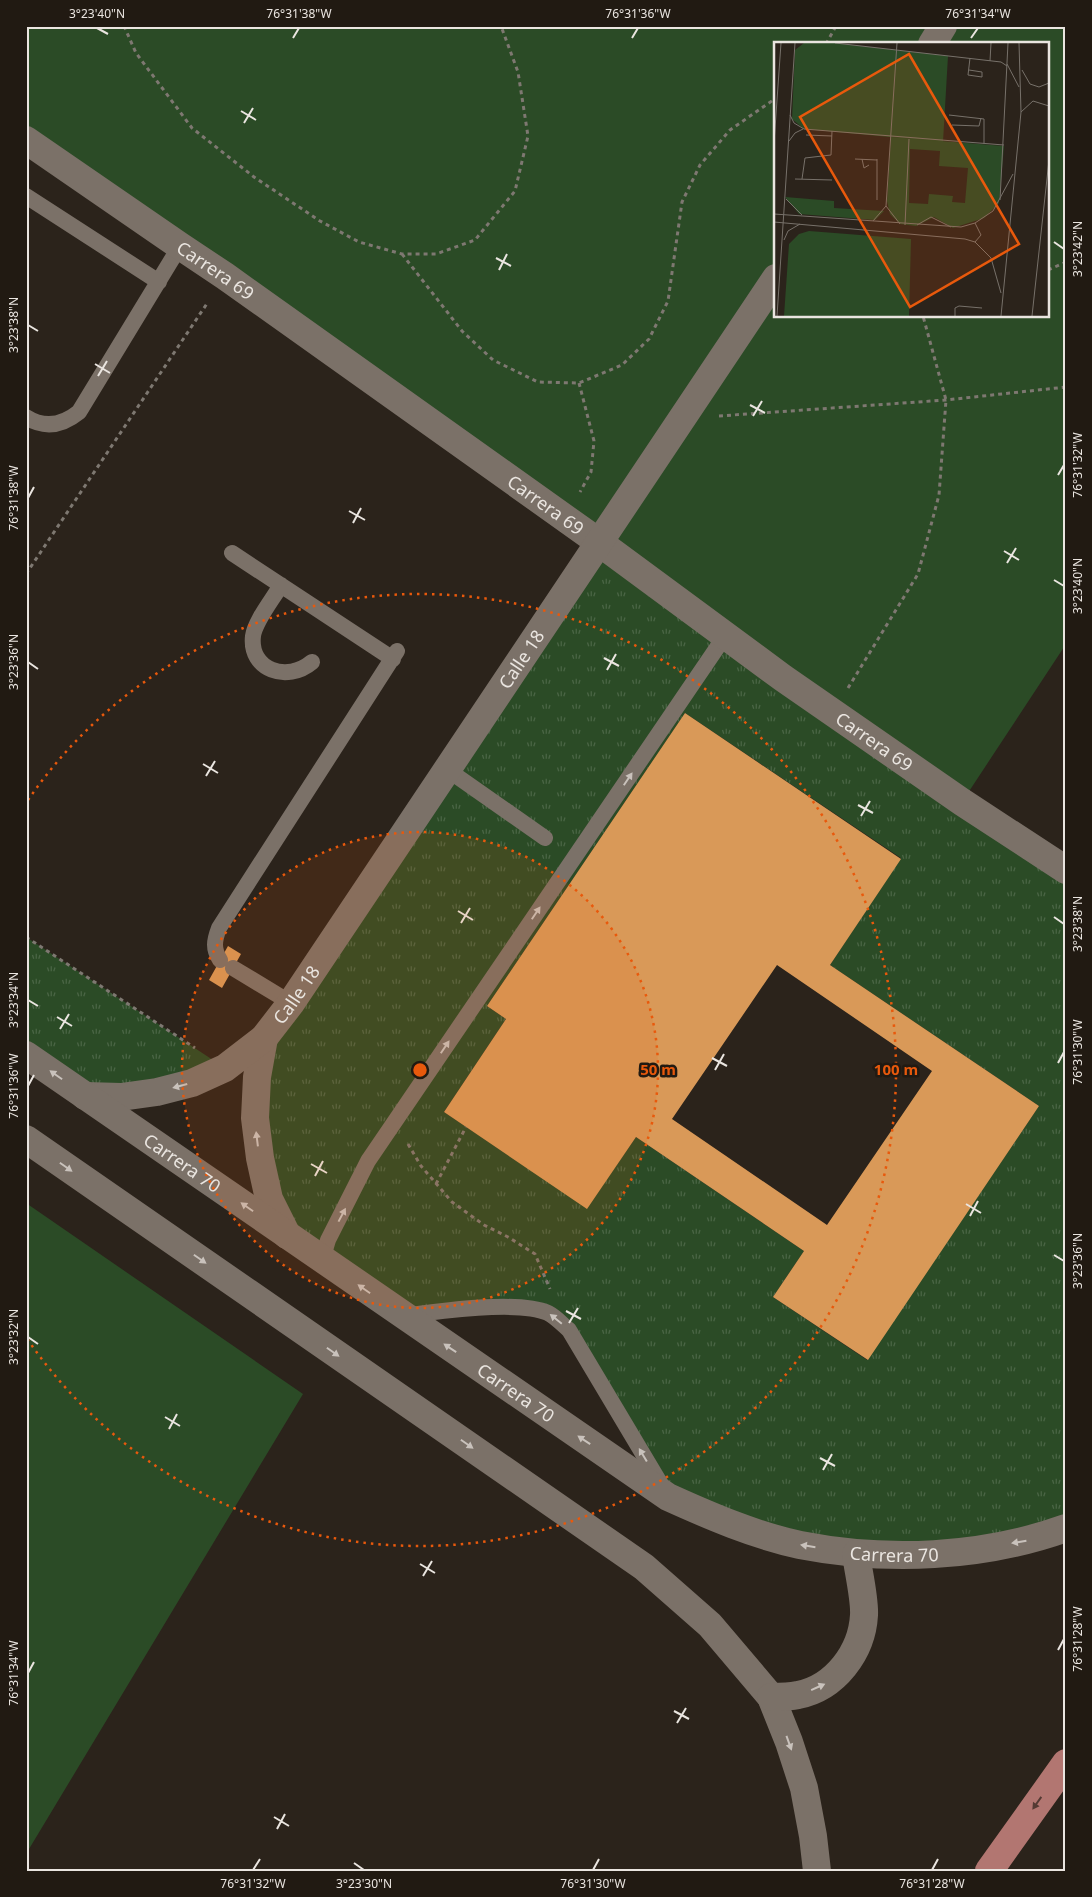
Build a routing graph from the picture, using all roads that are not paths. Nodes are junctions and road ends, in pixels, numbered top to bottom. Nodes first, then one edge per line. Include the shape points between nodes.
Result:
1 (943, 26) edge
2 (933, 42) edge
3 (26, 140) edge
4 (26, 196) edge
5 (180, 246) junction
6 (774, 281) edge
7 (159, 282) junction
8 (26, 417) edge
9 (600, 543) junction
10 (232, 553) dead end
11 (281, 585) junction
12 (725, 636) junction
13 (312, 662) dead end
14 (448, 770) junction
15 (545, 838) dead end
16 (1066, 870) edge
17 (291, 1003) junction
18 (264, 1038) junction
19 (26, 1055) edge
20 (85, 1096) junction
21 (26, 1139) edge
22 (287, 1235) junction
23 (322, 1260) junction
24 (404, 1317) junction
25 (668, 1497) junction
26 (1066, 1528) edge
27 (856, 1554) junction
28 (771, 1697) junction
29 (1066, 1764) edge
30 (817, 1871) edge
31 (989, 1871) edge

1 - 2 street
3 - 5 street, Carrera 69
4 - 7 lane
5 - 7 lane
5 - 9 street, Carrera 69
6 - 9 street, Calle 18
7 - 8 lane via 79,412 58,424 45,424
9 - 12 street, Carrera 69
9 - 14 street, Calle 18
10 - 11 lane
11 - 13 lane via 256,627 254,648 269,668 284,674 304,669
11 - 17 lane via 395,655 223,922 215,940 215,952 226,964
12 - 16 street, Carrera 69 via 962,802
23 -> 12 lane via 328,1240 368,1161
14 - 15 lane
14 - 17 street, Calle 18
17 - 18 street, Calle 18
18 -> 20 street, Calle 18 via 225,1068 192,1083 121,1097
22 -> 18 street, Calle 18 via 269,1199 255,1118
20 -> 19 street, Carrera 70
22 -> 20 street, Carrera 70
21 -> 28 street via 644,1567 710,1625
22 - 23 street, Carrera 70
24 -> 23 street, Carrera 70
25 -> 24 street, Carrera 70
25 -> 24 lane via 569,1330 548,1313 520,1306
27 -> 25 street, Carrera 70 via 798,1544 729,1524
26 -> 27 street, Carrera 70 via 1035,1539 945,1554
28 -> 27 street via 799,1695 825,1684 846,1666 859,1642 864,1614
28 -> 30 street via 804,1788
29 -> 31 highway

